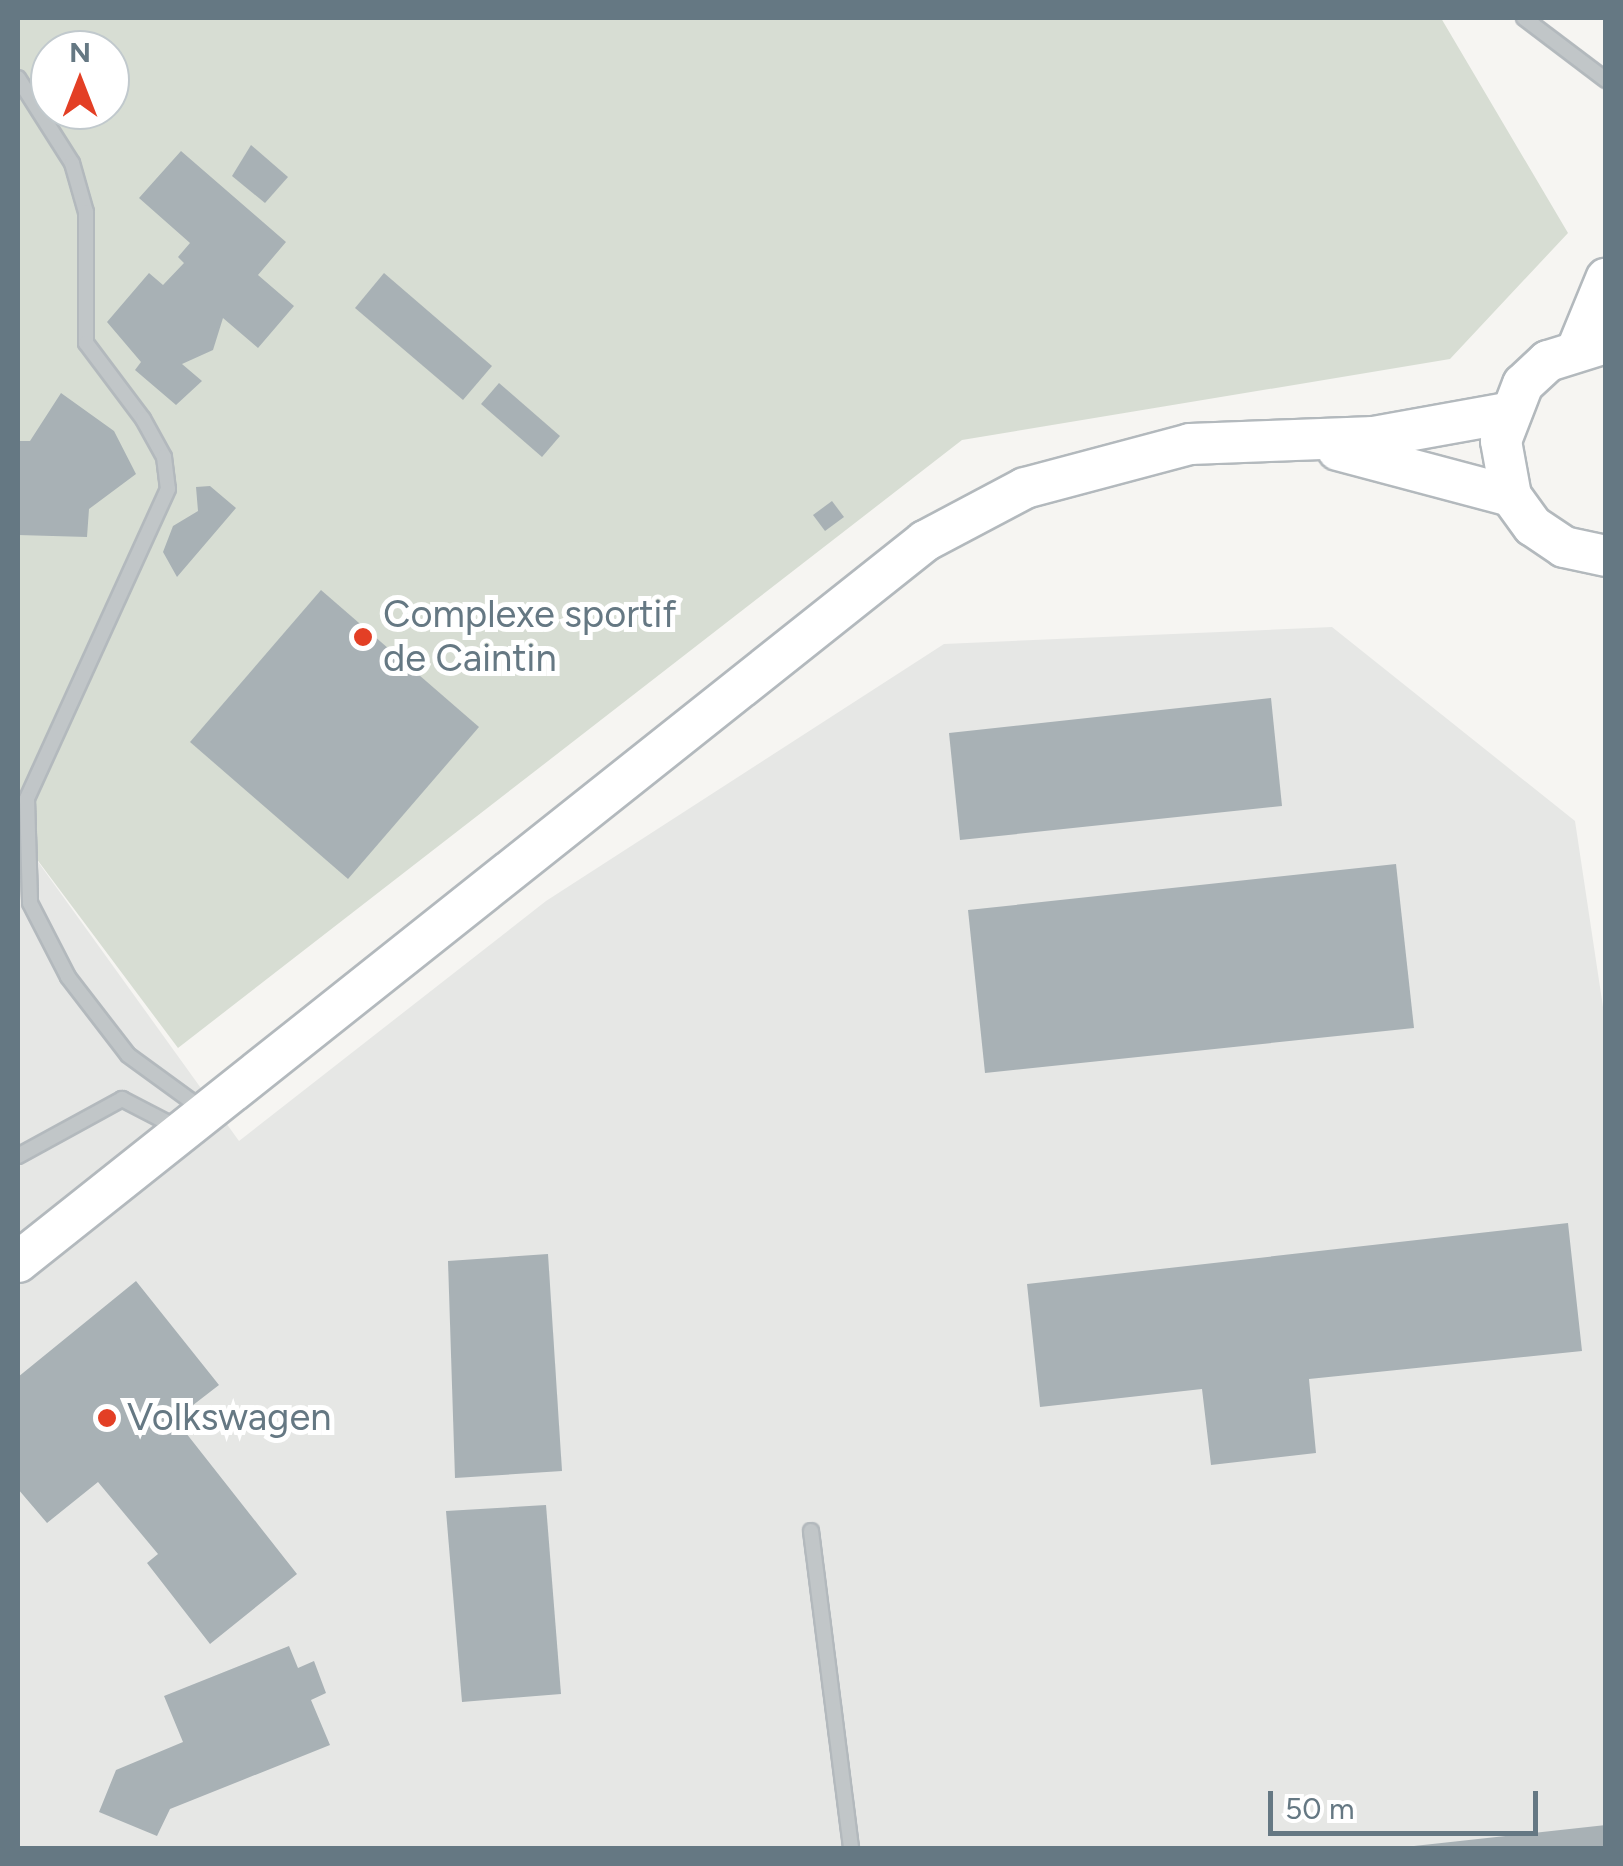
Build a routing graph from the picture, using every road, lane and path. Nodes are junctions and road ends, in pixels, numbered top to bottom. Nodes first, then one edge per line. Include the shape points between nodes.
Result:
1 (1524, 18) edge
2 (18, 78) edge
3 (1606, 80) edge
4 (1606, 279) edge
5 (1592, 345) edge
6 (1507, 414) junction
7 (1296, 439) junction
8 (1511, 496) junction
9 (1606, 556) edge
10 (195, 1121) junction
11 (18, 1156) edge
12 (18, 1262) edge
13 (811, 1530) dead end
14 (851, 1848) edge

1 - 3 lane
2 - 10 lane via 72,163 86,212 86,343 143,419 164,457 168,489 27,798 30,903 68,977 128,1054
4 - 5 main road
5 - 6 main road via 1523,384
6 - 7 main road via 1374,437
6 - 8 main road via 1501,441
7 - 8 main road
7 - 10 main road via 1190,444 1025,488 925,541
8 - 9 main road via 1564,547
10 - 11 lane via 122,1099
10 - 12 main road
13 - 14 lane

